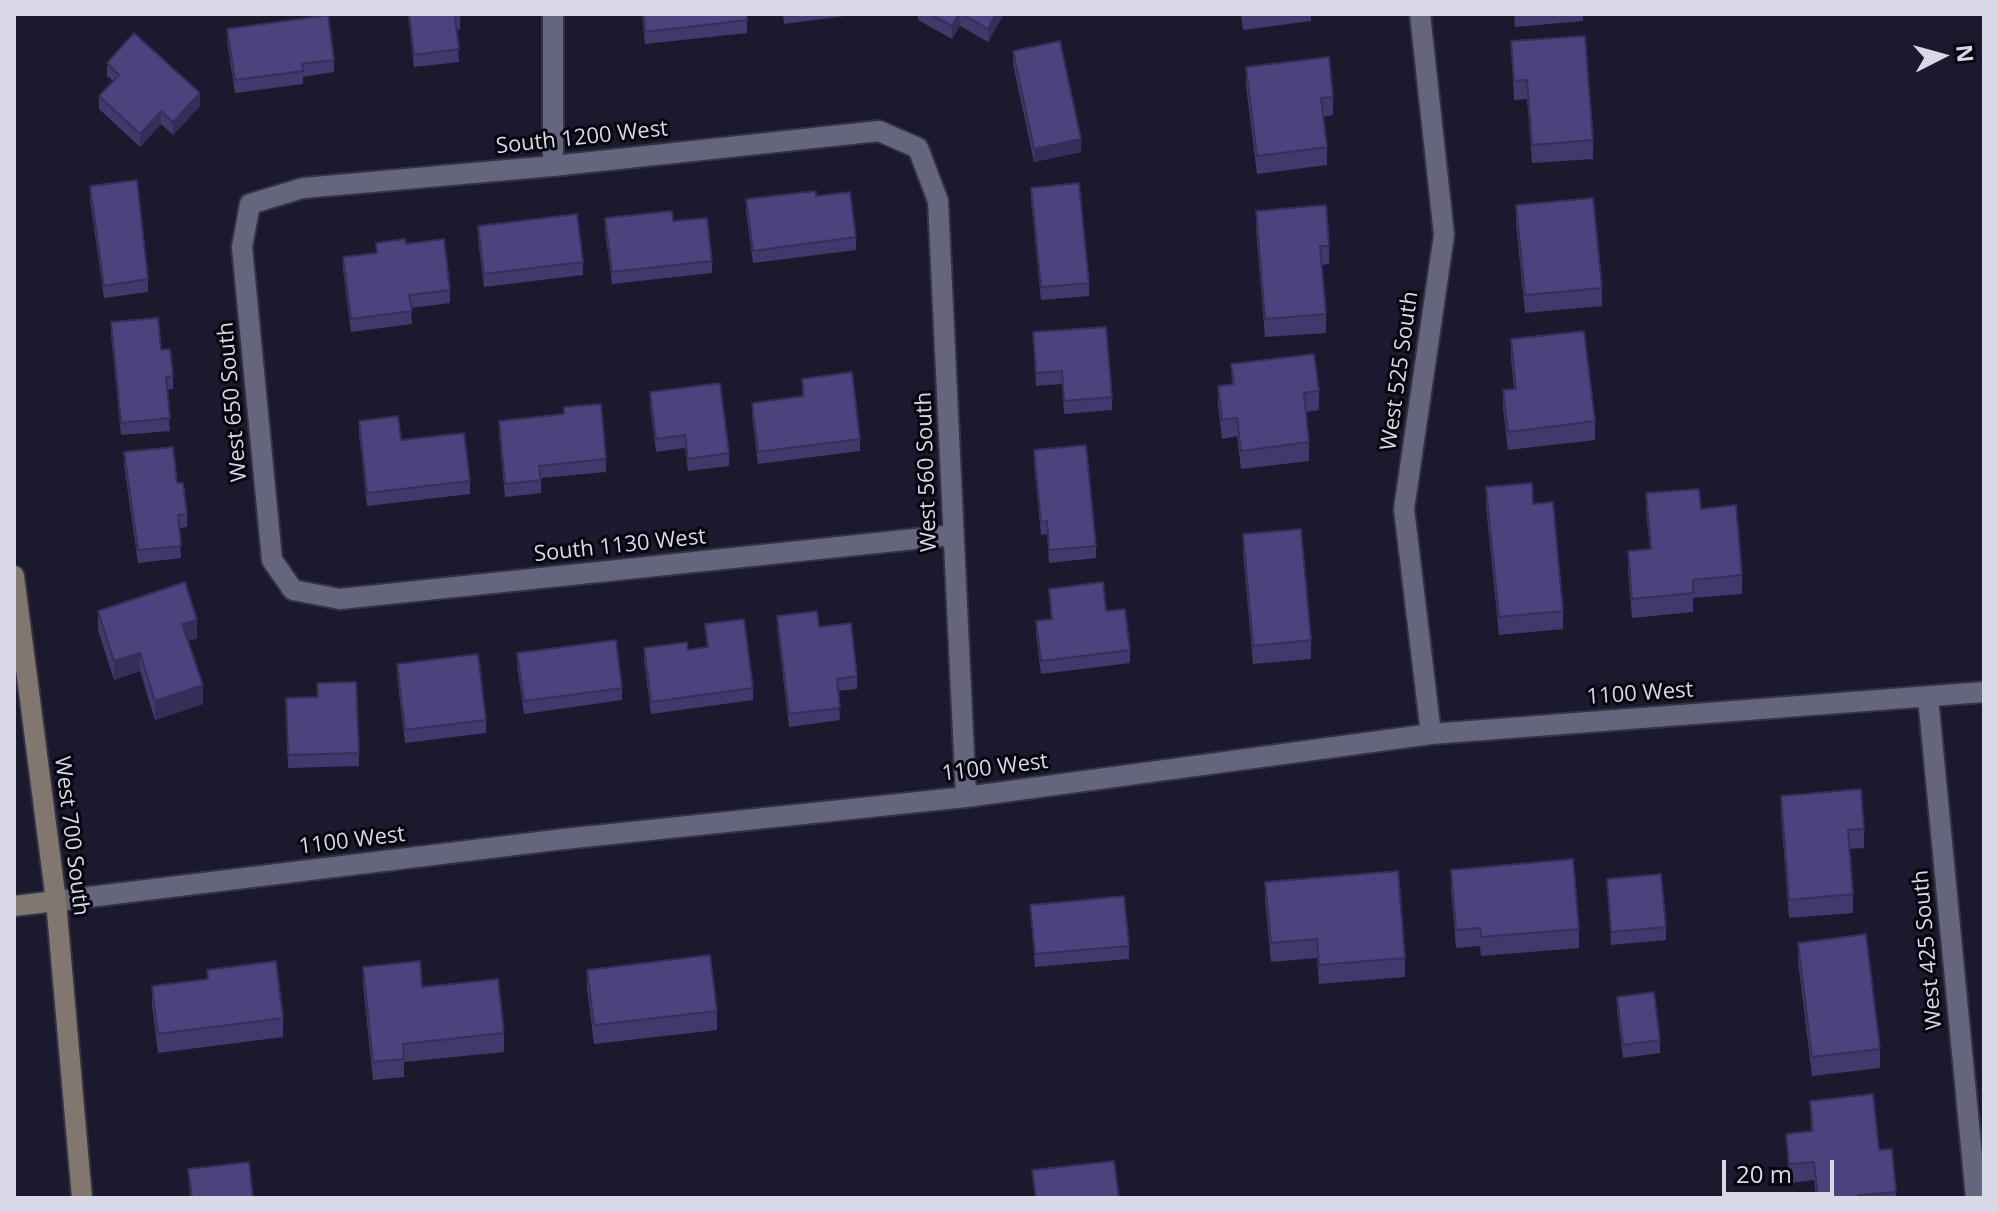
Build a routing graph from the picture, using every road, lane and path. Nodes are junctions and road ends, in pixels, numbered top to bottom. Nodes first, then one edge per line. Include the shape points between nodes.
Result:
1 (553, 14) edge
2 (1420, 14) edge
3 (918, 148) joint
4 (553, 166) junction
5 (250, 204) joint
6 (953, 535) junction
7 (14, 576) edge
8 (293, 590) joint
9 (1984, 692) edge
10 (1928, 697) junction
11 (1431, 734) junction
12 (966, 797) junction
13 (56, 901) junction
14 (14, 906) edge
15 (82, 1198) edge
16 (1976, 1198) edge

1 - 4 street
2 - 11 street, West 525 South via 1444,235 1404,509
3 - 4 street, South 1200 West via 879,131
3 - 6 street, West 560 South via 938,201
4 - 5 street, South 1200 West via 303,188
5 - 8 street, West 650 South via 242,247 272,560
6 - 8 street, South 1130 West via 340,599
6 - 12 street, West 560 South
7 - 13 street, West 700 South
9 - 10 street, 1100 West
10 - 11 street, 1100 West
10 - 16 street, West 425 South
11 - 12 street, 1100 West
12 - 13 street, 1100 West
13 - 14 street, 1100 West
13 - 15 street, West 700 South

